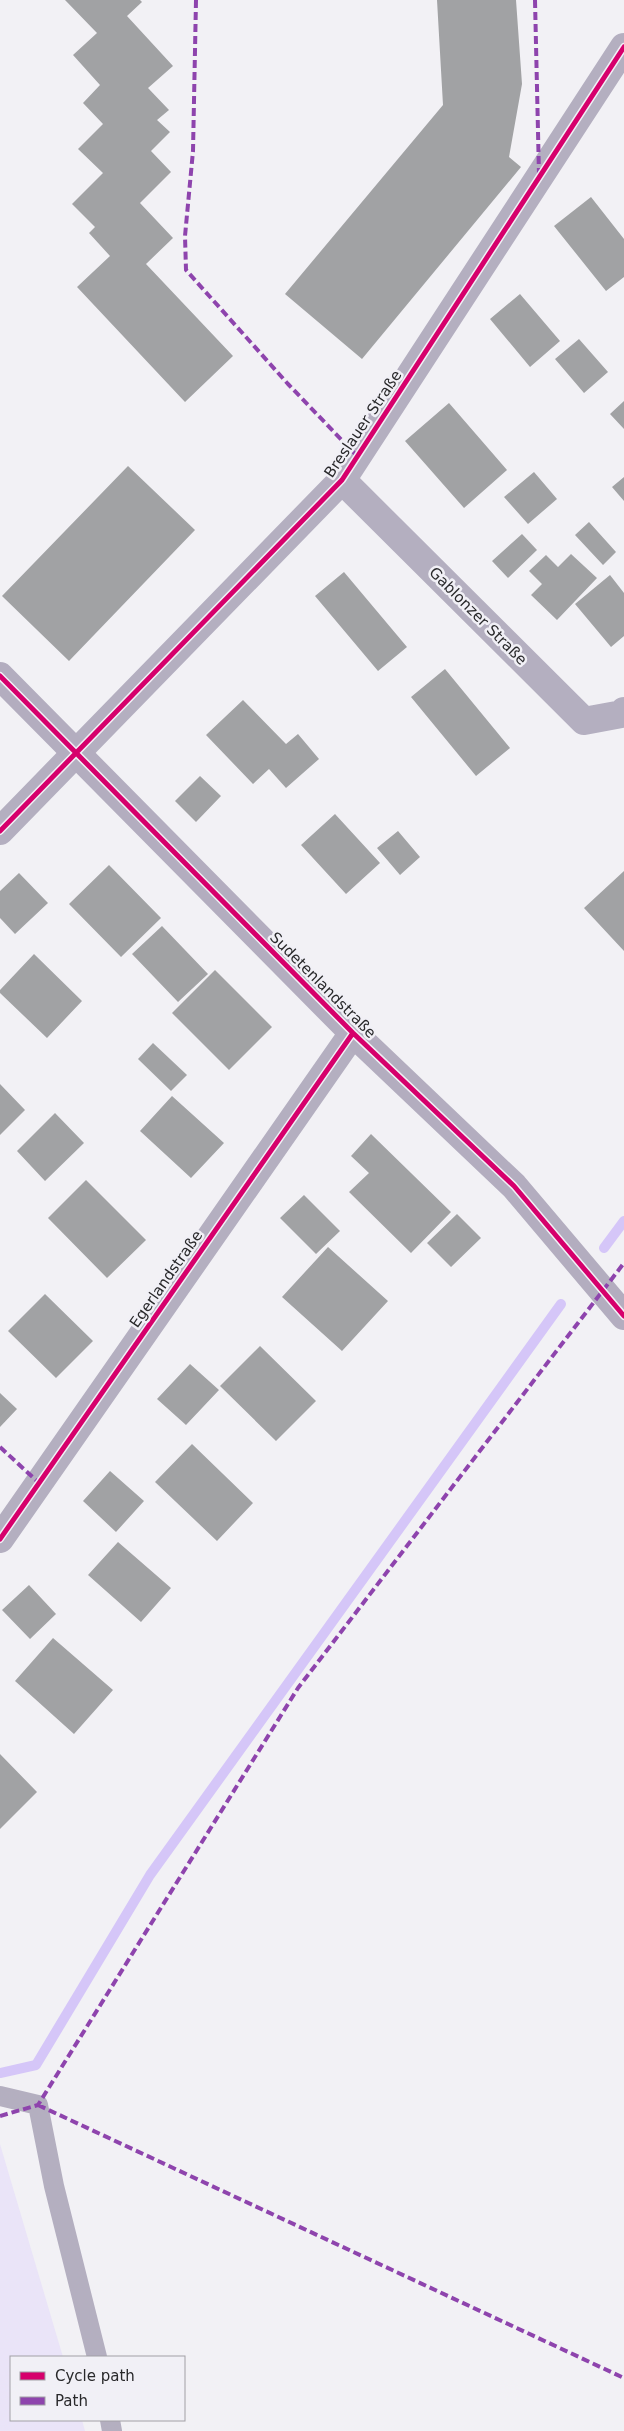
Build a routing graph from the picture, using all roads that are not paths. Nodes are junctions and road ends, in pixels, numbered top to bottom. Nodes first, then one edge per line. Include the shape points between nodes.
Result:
1 (624, 47) edge
2 (342, 480) junction
3 (0, 676) edge
4 (624, 712) edge
5 (75, 752) junction
6 (0, 831) edge
7 (353, 1033) junction
8 (624, 1316) edge
9 (0, 1539) edge
10 (0, 2096) edge
11 (97, 2356) edge

1 - 2 street, Breslauer Straße
2 - 4 street, Gablonzer Straße via 584,721
2 - 5 street, Breslauer Straße
3 - 5 street, Sudetenlandstraße
5 - 6 street, Breslauer Straße
5 - 7 street, Sudetenlandstraße
7 - 8 street, Sudetenlandstraße via 514,1186
7 - 9 street, Egerlandstraße
10 - 11 lane via 38,2106 54,2186

